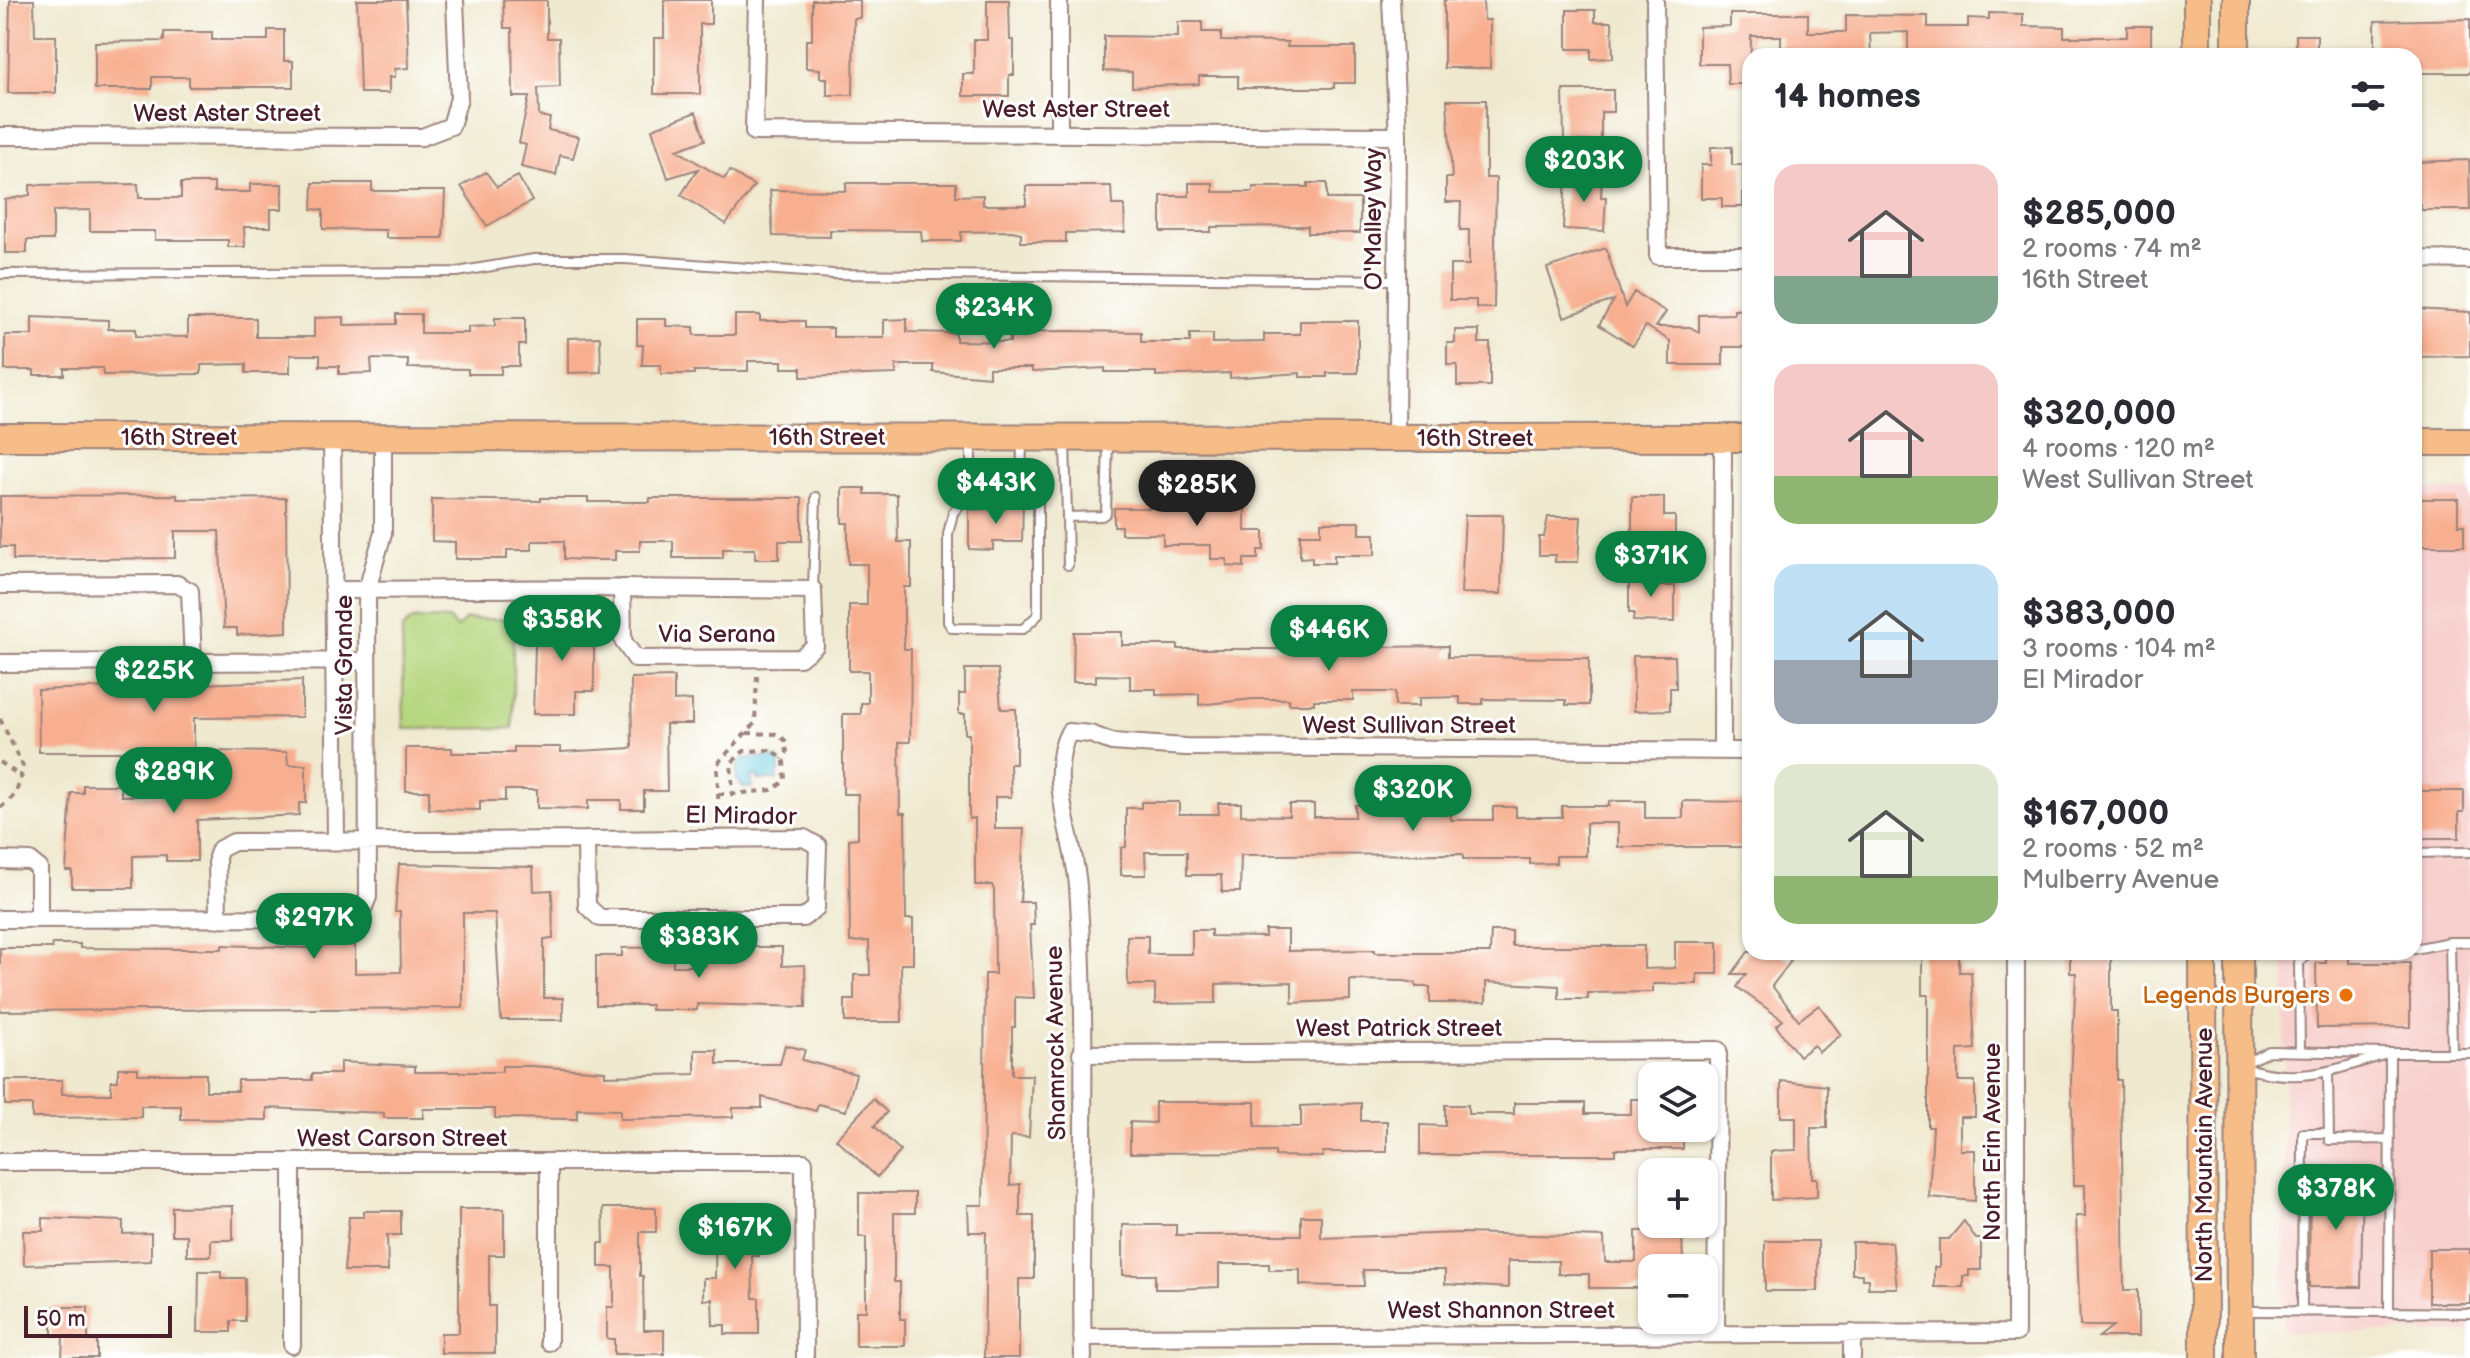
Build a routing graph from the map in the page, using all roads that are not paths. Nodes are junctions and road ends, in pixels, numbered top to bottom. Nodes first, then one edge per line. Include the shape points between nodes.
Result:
1 (455, 0) edge
2 (757, 0) edge
3 (1059, 0) edge
4 (1391, 0) edge
5 (1655, 0) edge
6 (2197, 0) edge
7 (2236, 0) edge
8 (2197, 48) edge
9 (2236, 48) edge
10 (1059, 133) junction
11 (0, 136) edge
12 (1398, 136) junction
13 (1742, 256) edge
14 (2422, 259) edge
15 (2470, 260) edge
16 (0, 274) edge
17 (1396, 280) junction
18 (0, 437) edge
19 (332, 437) junction
20 (383, 437) junction
21 (971, 437) junction
22 (1022, 437) junction
23 (1065, 437) junction
24 (1108, 437) junction
25 (1396, 438) junction
26 (1723, 438) junction
27 (1742, 438) edge
28 (2422, 442) edge
29 (2470, 442) edge
30 (1021, 483) junction
31 (971, 491) junction
32 (816, 497) dead end
33 (1067, 517) junction
34 (1068, 565) dead end
35 (0, 585) edge
36 (622, 588) junction
37 (333, 590) junction
38 (367, 590) junction
39 (813, 590) junction
40 (334, 661) junction
41 (367, 661) junction
42 (193, 662) junction
43 (0, 663) edge
44 (1069, 732) joint
45 (1722, 750) junction
46 (1742, 751) edge
47 (367, 839) junction
48 (336, 840) junction
49 (586, 840) junction
50 (2470, 852) edge
51 (2422, 853) edge
52 (0, 860) edge
53 (0, 919) edge
54 (39, 919) junction
55 (218, 919) junction
56 (2450, 942) junction
57 (2470, 942) edge
58 (2422, 947) edge
59 (2016, 960) edge
60 (2203, 960) edge
61 (2239, 960) edge
62 (2301, 960) edge
63 (2300, 1051) junction
64 (2390, 1053) junction
65 (2452, 1053) junction
66 (2470, 1053) edge
67 (1081, 1054) junction
68 (2204, 1063) junction
69 (2240, 1066) junction
70 (2328, 1072) junction
71 (2327, 1133) junction
72 (2390, 1139) junction
73 (0, 1162) edge
74 (292, 1162) junction
75 (549, 1162) junction
76 (1717, 1254) edge
77 (2240, 1311) junction
78 (2302, 1312) junction
79 (2389, 1312) junction
80 (2470, 1313) edge
81 (1638, 1333) edge
82 (1718, 1333) edge
83 (1852, 1333) junction
84 (2016, 1333) joint
85 (1082, 1337) junction
86 (549, 1342) dead end
87 (292, 1345) dead end
88 (805, 1358) edge
89 (1083, 1358) edge
90 (1852, 1358) edge
91 (2204, 1358) edge
92 (2240, 1358) edge

1 - 11 street, West Aster Street via 459,98 451,126 422,137
2 - 10 street, West Aster Street via 754,132
3 - 10 street
4 - 12 street, O'Malley Way
5 - 13 street via 1658,256
6 - 8 main road
7 - 9 main road
10 - 12 street, West Aster Street
12 - 17 street, O'Malley Way
14 - 15 street
16 - 17 lane via 457,272 534,259 625,259 833,274
17 - 25 street, O'Malley Way
18 - 19 main road, 16th Street
19 - 20 main road, 16th Street
19 - 37 street, Vista Grande
20 - 21 main road, 16th Street
20 - 38 street, Vista Grande via 383,533
21 - 22 main road, 16th Street
21 - 31 lane
22 - 23 main road, 16th Street
22 - 30 lane
23 - 24 main road, 16th Street
23 - 33 lane
24 - 25 main road, 16th Street
24 - 33 lane via 1106,513
25 - 26 main road, 16th Street
26 - 27 main road, 16th Street
26 - 45 street
28 - 29 main road
30 - 31 lane
30 - 31 lane via 1030,481 1038,488 1038,615 1023,629 952,628 948,622 948,534 953,513
32 - 39 lane
33 - 34 lane
35 - 42 street via 177,584 190,591 194,606
36 - 38 street, Via Serana
36 - 39 street, Via Serana
36 - 39 street, Via Serana via 623,641 636,659 800,658 815,646
37 - 38 street, Via Serana
37 - 40 street, Vista Grande
38 - 41 street, Vista Grande
40 - 41 street
40 - 42 street
40 - 48 street, Vista Grande
41 - 47 street, Vista Grande
42 - 43 street
44 - 45 street, West Sullivan Street via 1112,742 1185,747
44 - 67 street, Shamrock Avenue via 1060,748 1060,771 1078,886
45 - 46 street, West Sullivan Street
47 - 48 street, El Mirador
47 - 49 street, El Mirador
47 - 55 street, Vista Grande via 367,906 352,918
48 - 55 street, El Mirador via 225,844 216,863
49 - 49 street, El Mirador via 804,838 818,846 816,908 803,918 600,918 587,906
50 - 51 lane
52 - 54 street via 30,861 39,868
53 - 54 street
54 - 55 street
56 - 57 lane
56 - 58 lane
56 - 65 lane
59 - 84 street, North Erin Avenue
60 - 68 main road, North Mountain Avenue
61 - 69 main road, North Mountain Avenue
62 - 63 lane
63 - 64 lane
63 - 69 lane via 2269,1051
64 - 65 lane
64 - 70 lane
64 - 72 lane
65 - 66 lane
67 - 76 street, West Patrick Street via 1718,1050
67 - 85 street, Shamrock Avenue
68 - 69 main road
68 - 91 main road, North Mountain Avenue
69 - 70 lane via 2269,1076
69 - 77 main road, North Mountain Avenue
70 - 71 lane
71 - 72 lane via 2329,1140
71 - 78 lane via 2303,1133
72 - 79 lane
73 - 74 street, West Carson Street
74 - 75 street, West Carson Street
74 - 87 street
75 - 86 street
75 - 88 street, West Carson Street via 804,1162
77 - 78 lane
77 - 92 main road, North Mountain Avenue
78 - 79 lane
79 - 80 lane
81 - 85 street, West Shannon Street
82 - 83 street, West Shannon Street
83 - 84 street, West Shannon Street
83 - 90 street
85 - 89 street, Shamrock Avenue

